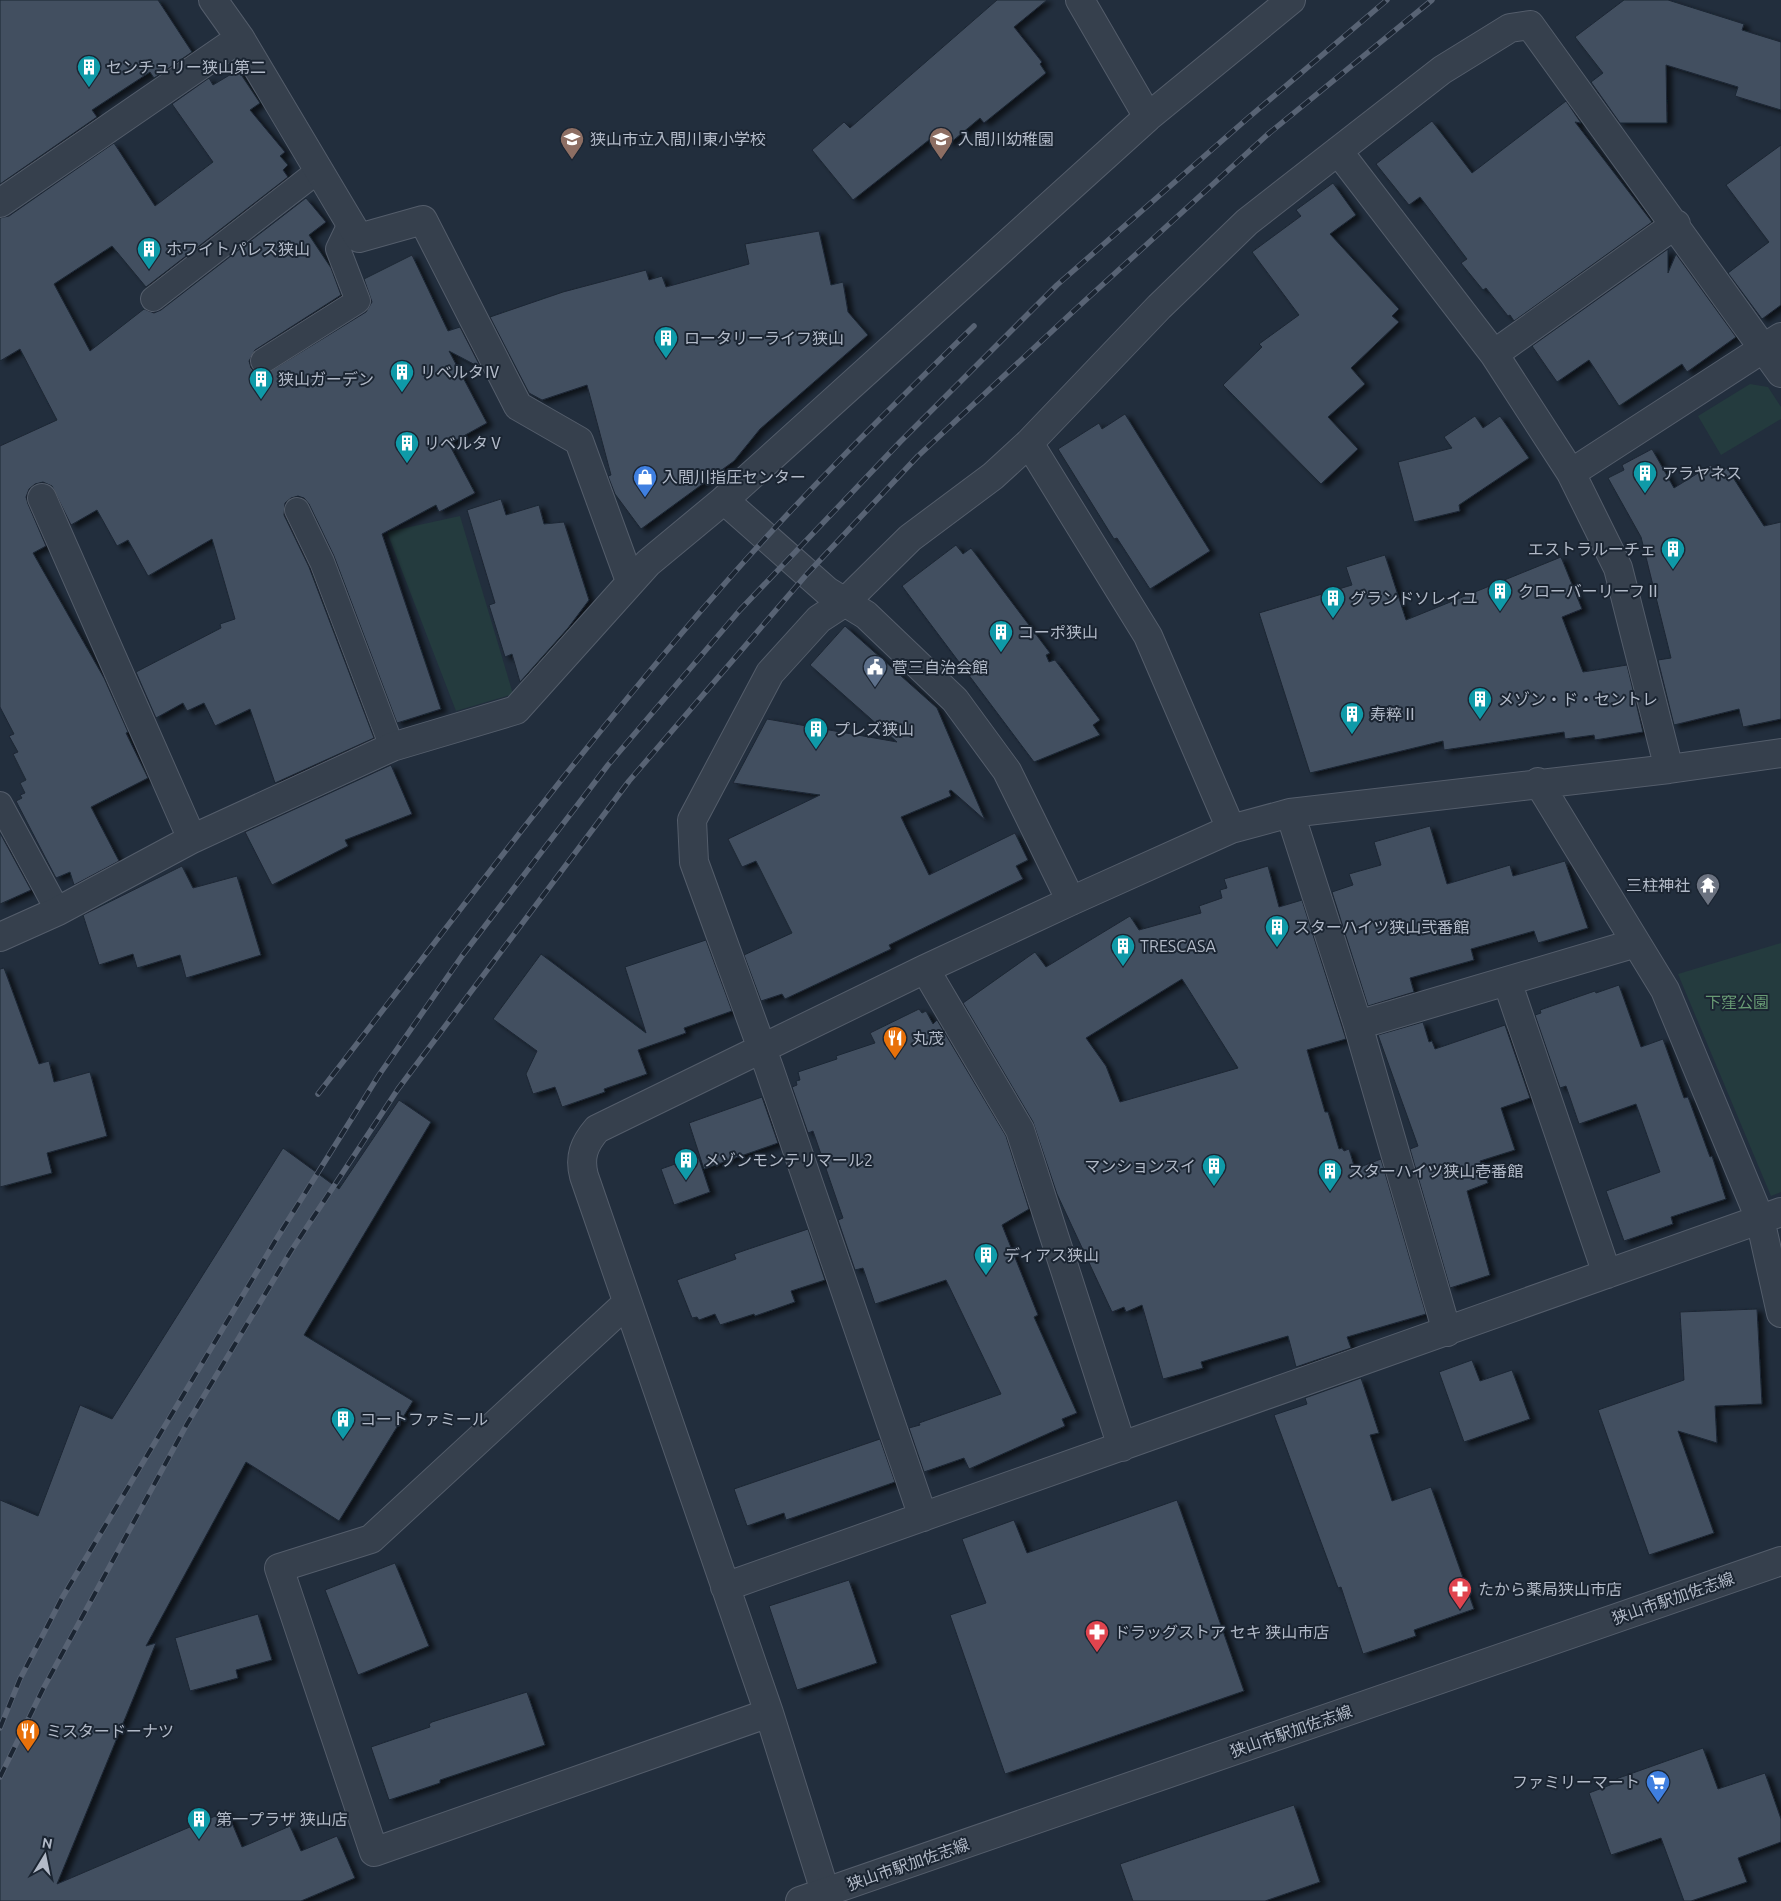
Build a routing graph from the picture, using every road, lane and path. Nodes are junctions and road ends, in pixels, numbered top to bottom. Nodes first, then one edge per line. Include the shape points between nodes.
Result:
1 (213, 0) edge
2 (1080, 0) edge
3 (1291, 0) edge
4 (240, 38) junction
5 (1148, 117) junction
6 (1338, 151) junction
7 (318, 171) junction
8 (0, 203) edge
9 (350, 224) junction
10 (1676, 224) junction
11 (153, 299) dead end
12 (1773, 343) edge
13 (1494, 354) junction
14 (263, 361) dead end
15 (1781, 372) edge
16 (1029, 443) junction
17 (1571, 473) junction
18 (42, 498) dead end
19 (724, 500) junction
20 (297, 510) dead end
21 (630, 581) junction
22 (845, 602) junction
23 (392, 747) junction
24 (1781, 753) edge
25 (1669, 769) junction
26 (1538, 782) junction
27 (0, 804) edge
28 (1290, 813) junction
29 (1231, 829) junction
30 (192, 839) junction
31 (1071, 901) junction
32 (58, 911) junction
33 (0, 938) edge
34 (1636, 943) junction
35 (925, 969) junction
36 (1506, 981) junction
37 (1358, 1025) junction
38 (762, 1049) junction
39 (1771, 1215) edge
40 (1607, 1274) junction
41 (627, 1303) junction
42 (1781, 1313) edge
43 (1447, 1332) junction
44 (1122, 1447) junction
45 (923, 1517) junction
46 (1781, 1561) edge
47 (725, 1587) junction
48 (769, 1713) junction
49 (818, 1898) edge

1 - 4 street
2 - 5 street
3 - 5 street
4 - 7 street
4 - 8 street
5 - 19 street
6 - 10 street via 1442,70 1510,28 1530,25
6 - 13 street
6 - 16 street via 1247,222 1159,307
7 - 9 street
7 - 11 lane
9 - 14 lane via 338,249 358,301
9 - 21 street via 359,238 423,220 518,406 579,441
10 - 12 street
10 - 13 street
12 - 15 street
12 - 17 street
13 - 17 street
16 - 22 street via 993,476 910,538
16 - 29 street via 1148,636
17 - 25 street via 1618,568
18 - 30 street
19 - 21 street
19 - 22 street via 827,591
20 - 23 lane via 322,562
21 - 23 street via 516,710
22 - 31 street via 866,615 955,700 1007,772
22 - 38 street via 819,619 770,673 692,820 694,862
23 - 30 street
24 - 25 street
25 - 26 street
26 - 28 street
26 - 34 street
27 - 32 lane
28 - 29 street
28 - 37 street
29 - 31 street
30 - 32 street
31 - 35 street
32 - 33 street
34 - 36 street
34 - 39 street via 1665,990
35 - 38 street
35 - 44 street via 1020,1130
36 - 37 street
36 - 40 street
37 - 43 street
38 - 41 street via 597,1129 589,1138 581,1163
38 - 45 street
39 - 40 street
39 - 42 street
40 - 43 street
41 - 47 street
41 - 48 street via 371,1539 279,1568 374,1852
43 - 44 street
44 - 45 street
45 - 47 street
46 - 49 street, 狭山市駅加佐志線
47 - 48 street
48 - 49 street

